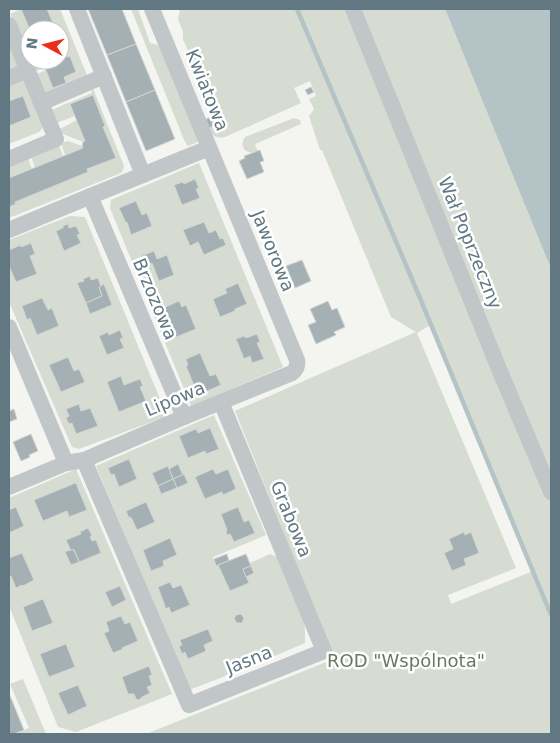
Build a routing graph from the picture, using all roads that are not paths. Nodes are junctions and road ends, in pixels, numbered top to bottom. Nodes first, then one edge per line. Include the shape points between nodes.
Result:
1 (77, 9) edge
2 (152, 9) edge
3 (353, 9) edge
4 (9, 25) edge
5 (20, 51) edge
6 (28, 70) joint
7 (104, 76) junction
8 (9, 78) edge
9 (42, 103) junction
10 (209, 148) junction
11 (9, 159) edge
12 (143, 175) junction
13 (90, 196) junction
14 (9, 230) edge
15 (9, 327) edge
16 (296, 368) joint
17 (221, 402) junction
18 (184, 417) junction
19 (84, 460) junction
20 (66, 463) junction
21 (9, 487) edge
22 (551, 492) edge
23 (324, 652) joint

1 - 7 street
2 - 10 street, Kwiatowa
3 - 22 street, Wał Poprzeczny
4 - 5 street
6 - 8 street
6 - 9 street
7 - 9 street
7 - 12 street
9 - 11 street via 56,139
10 - 12 street, Kwiatowa
10 - 16 street, Jaworowa via 297,362
12 - 13 street, Kwiatowa
13 - 14 street, Kwiatowa
13 - 18 street, Brzozowa
15 - 20 street
16 - 17 street, Lipowa via 292,373
17 - 18 street, Lipowa
17 - 23 street, Grabowa
18 - 19 street, Lipowa
19 - 20 street, Lipowa
19 - 23 street, Jasna via 189,705
20 - 21 street, Lipowa

